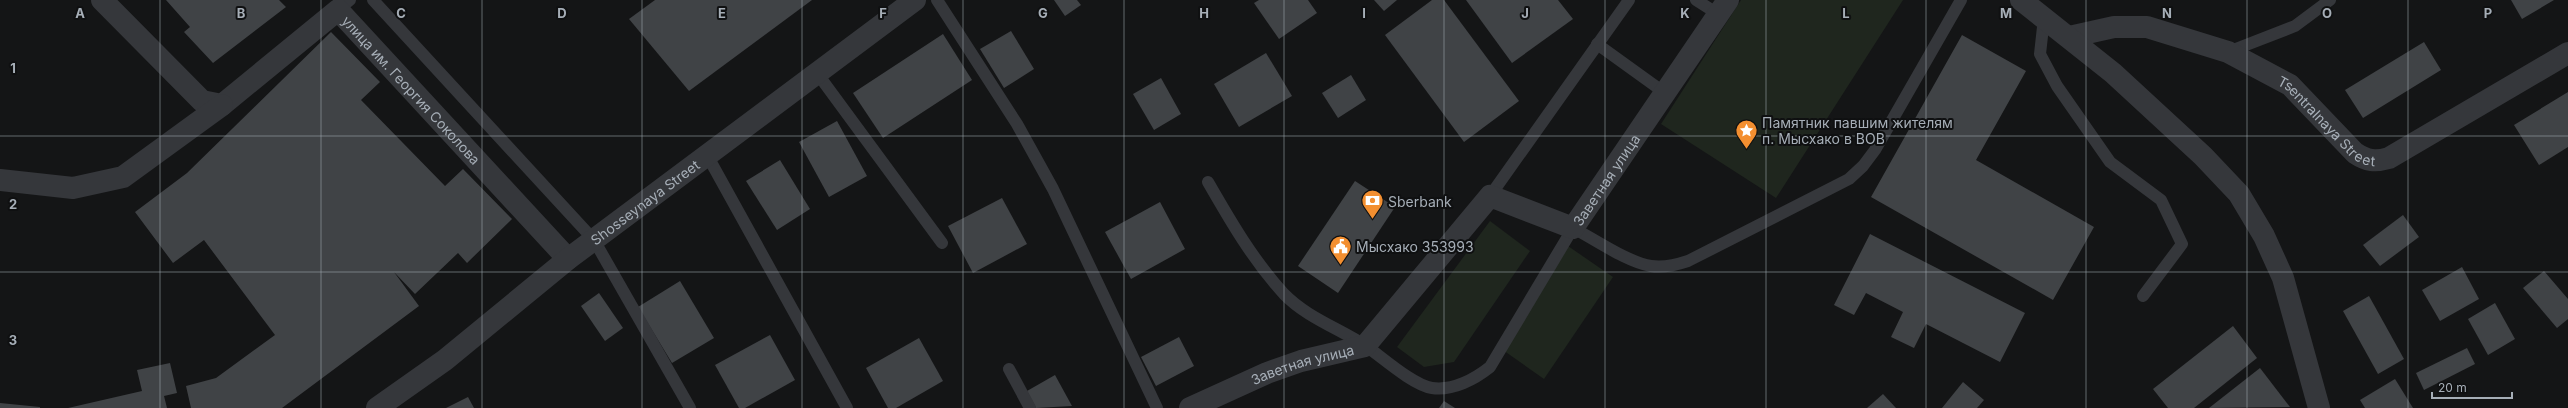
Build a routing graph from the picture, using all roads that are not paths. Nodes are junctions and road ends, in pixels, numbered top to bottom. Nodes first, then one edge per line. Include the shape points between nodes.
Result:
1 (102, 0) edge
2 (373, 0) edge
3 (915, 0) edge
4 (937, 0) edge
5 (1629, 0) edge
6 (1696, 0) edge
7 (1961, 0) edge
8 (2021, 0) edge
9 (2330, 0) edge
10 (344, 5) edge
11 (1723, 7) edge
12 (2044, 18) junction
13 (2069, 37) junction
14 (1598, 44) junction
15 (2228, 52) junction
16 (2568, 53) edge
17 (817, 73) junction
18 (1665, 93) junction
19 (222, 105) junction
20 (707, 155) junction
21 (0, 180) edge
22 (1208, 182) dead end
23 (1490, 196) junction
24 (1573, 228) junction
25 (594, 240) junction
26 (942, 243) dead end
27 (568, 259) junction
28 (2143, 296) dead end
29 (1365, 346) junction
30 (1010, 369) dead end
31 (377, 408) edge
32 (690, 408) edge
33 (847, 408) edge
34 (1030, 408) edge
35 (1157, 408) edge
36 (1190, 408) edge
37 (2319, 408) edge

1 - 19 street via 202,101
2 - 25 lane
3 - 17 street, Shosseynaya Street
4 - 35 lane via 1017,124 1046,176
5 - 14 lane
6 - 11 lane
7 - 24 lane via 1875,150 1849,180 1832,190 1688,261 1670,266 1651,266 1634,260
8 - 12 street
9 - 15 lane via 2296,26
10 - 19 street, улица им. Георгия Соколова
10 - 27 street, улица им. Георгия Соколова
11 - 18 street, Заветная улица
12 - 13 street
12 - 28 lane via 2040,54 2057,86 2110,162 2161,200 2182,244
13 - 15 street, Tsentralnaya Street via 2114,27 2146,27
13 - 37 street via 2181,135 2239,194 2264,236 2283,278
14 - 18 lane
14 - 23 lane
15 - 16 street, Tsentralnaya Street via 2290,85 2355,153 2365,160 2377,161 2389,158
17 - 20 street, Shosseynaya Street
17 - 26 lane
18 - 24 street, Заветная улица
19 - 21 street, улица им. Георгия Соколова via 123,177 74,188
20 - 25 street, Shosseynaya Street
20 - 33 lane
22 - 29 lane via 1243,243 1285,295 1310,314
23 - 24 street, Заветная улица
23 - 29 street, Заветная улица
24 - 29 lane via 1498,357 1490,367 1471,380 1442,389 1430,388
25 - 27 street, Shosseynaya Street
25 - 32 lane
27 - 31 street, Shosseynaya Street via 445,360
29 - 36 street, Заветная улица via 1300,361
30 - 34 lane

